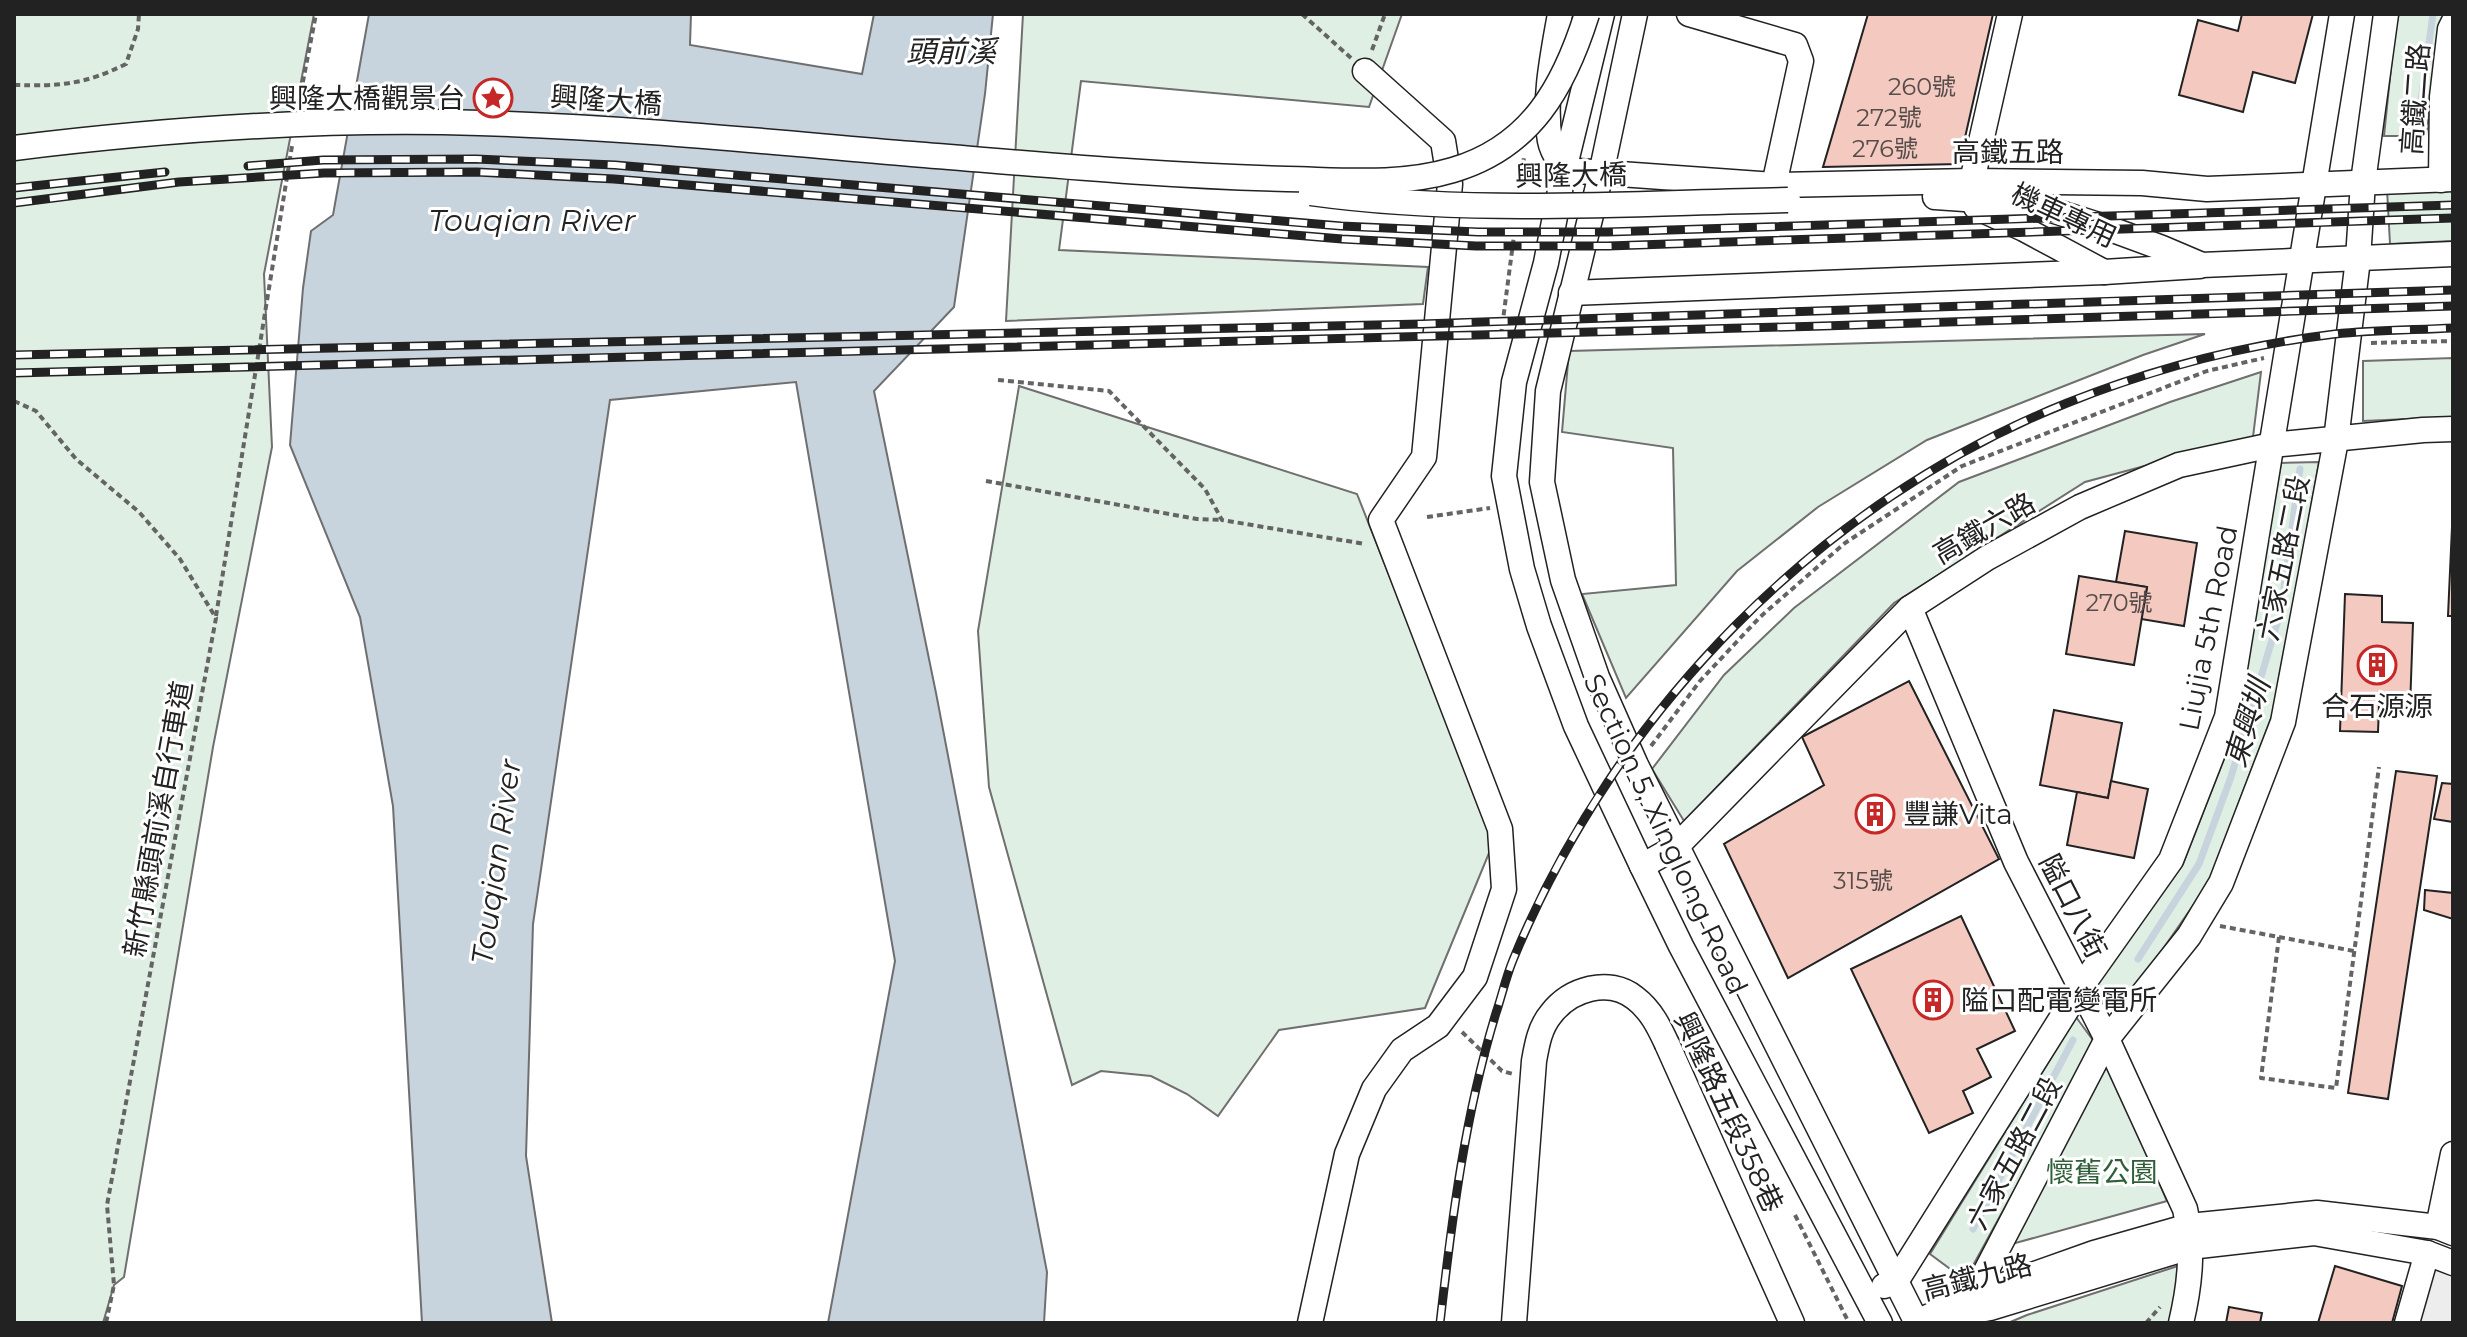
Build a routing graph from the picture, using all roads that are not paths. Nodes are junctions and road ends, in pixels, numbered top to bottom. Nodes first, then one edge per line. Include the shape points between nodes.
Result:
1 (1560, 14) edge
2 (1587, 14) edge
3 (1602, 14) edge
4 (1635, 14) edge
5 (1689, 14) edge
6 (2010, 14) edge
7 (2342, 14) edge
8 (2386, 14) edge
9 (2453, 23) edge
10 (1365, 71) road end
11 (14, 148) edge
12 (1564, 170) junction
13 (1601, 174) junction
14 (1194, 177) junction
15 (2447, 179) edge
16 (1972, 181) junction
17 (2363, 182) junction
18 (2313, 184) junction
19 (1781, 193) junction
20 (1952, 197) junction
21 (2453, 254) edge
22 (2358, 259) junction
23 (2303, 263) junction
24 (2202, 265) junction
25 (2104, 272) junction
26 (1571, 293) junction
27 (2453, 429) edge
28 (2336, 440) junction
29 (2272, 445) junction
30 (1910, 608) junction
31 (1676, 847) junction
32 (1642, 866) junction
33 (2081, 987) junction
34 (2107, 1039) junction
35 (2453, 1154) edge
36 (2445, 1230) edge
37 (2190, 1236) junction
38 (2427, 1253) junction
39 (2453, 1263) edge
40 (1897, 1280) junction
41 (1866, 1294) junction
42 (1973, 1296) junction
43 (1310, 1323) edge
44 (1514, 1323) edge
45 (1792, 1323) edge
46 (1880, 1323) edge
47 (1916, 1323) edge
48 (2181, 1323) edge
49 (2407, 1323) edge

1 - 12 street via 1549,119 1550,141
2 - 14 street, 興隆大橋, bridge via 1576,51 1536,119 1481,160 1451,171 1373,181
3 - 12 street, Section 5, Xinglong Road
4 - 13 street, Section 5, Xinglong Road
5 - 19 street via 1795,45 1801,61
6 - 16 street
7 - 18 street, Liujia 5th Road
8 - 17 street
9 - 15 street, 高鐵二路 via 2442,97
10 - 43 street via 1443,141 1450,184 1424,457 1381,520 1500,829 1504,889 1475,977 1438,1026 1402,1050 1374,1089 1347,1154
11 - 14 street, 興隆大橋, bridge via 313,124 478,123
12 - 13 street, 高鐵五路
12 - 32 street, Section 5, Xinglong Road via 1514,382 1504,476 1539,626 1576,726
13 - 19 street, 高鐵五路
13 - 26 street, Section 5, Xinglong Road
14 - 19 street, 興隆大橋, bridge via 1372,201 1562,207
15 - 17 street, 高鐵五路
16 - 18 street, 高鐵五路 via 2207,189
16 - 19 street, 高鐵五路
17 - 18 street, 高鐵五路
17 - 22 street, 六家五路二段
18 - 23 street, Liujia 5th Road
19 - 20 street, 興隆大橋
20 - 24 street, 高鐵五路 via 2048,209
20 - 25 street, 機車專用
21 - 22 street, 高鐵五路
22 - 23 street, 高鐵五路
22 - 28 street, 六家五路二段
23 - 24 street, 高鐵五路
23 - 29 street, Liujia 5th Road
24 - 25 street, 機車專用
25 - 26 street
26 - 31 street, Section 5, Xinglong Road via 1548,391 1542,482 1563,580 1597,677
27 - 28 street, 高鐵六路
28 - 29 street, 高鐵六路
28 - 34 street, 六家五路二段 via 2283,722 2221,883 2198,922
29 - 30 street, 高鐵六路 via 2179,465 2080,507
29 - 33 street, Liujia 5th Road via 2227,717 2171,860
30 - 31 street, 高鐵六路
30 - 33 street, 隘口八街 via 2016,862
31 - 32 street, 高鐵六路
31 - 40 street, Section 5, Xinglong Road
32 - 41 street, Section 5, Xinglong Road
33 - 34 street, 隘口八街
33 - 40 street, Liujia 5th Road
34 - 37 street, 隘口八街 via 2185,1209
34 - 42 street, 六家五路二段
35 - 36 street
36 - 37 street, 高鐵九路 via 2317,1213
37 - 38 street, 高鐵九路 via 2314,1233
37 - 42 street, 高鐵九路 via 2094,1253
37 - 47 street, 高鐵九路 via 1990,1308
37 - 48 street, 隘口八街 via 2190,1284
38 - 39 street, 高鐵九路
38 - 49 street
40 - 41 street
40 - 47 street, Section 5, Xinglong Road
41 - 46 street, Section 5, Xinglong Road
42 - 47 street, 高鐵九路
44 - 45 street, 興隆路五段358巷, bridge via 1539,1035 1564,999 1599,987 1634,997 1652,1015

